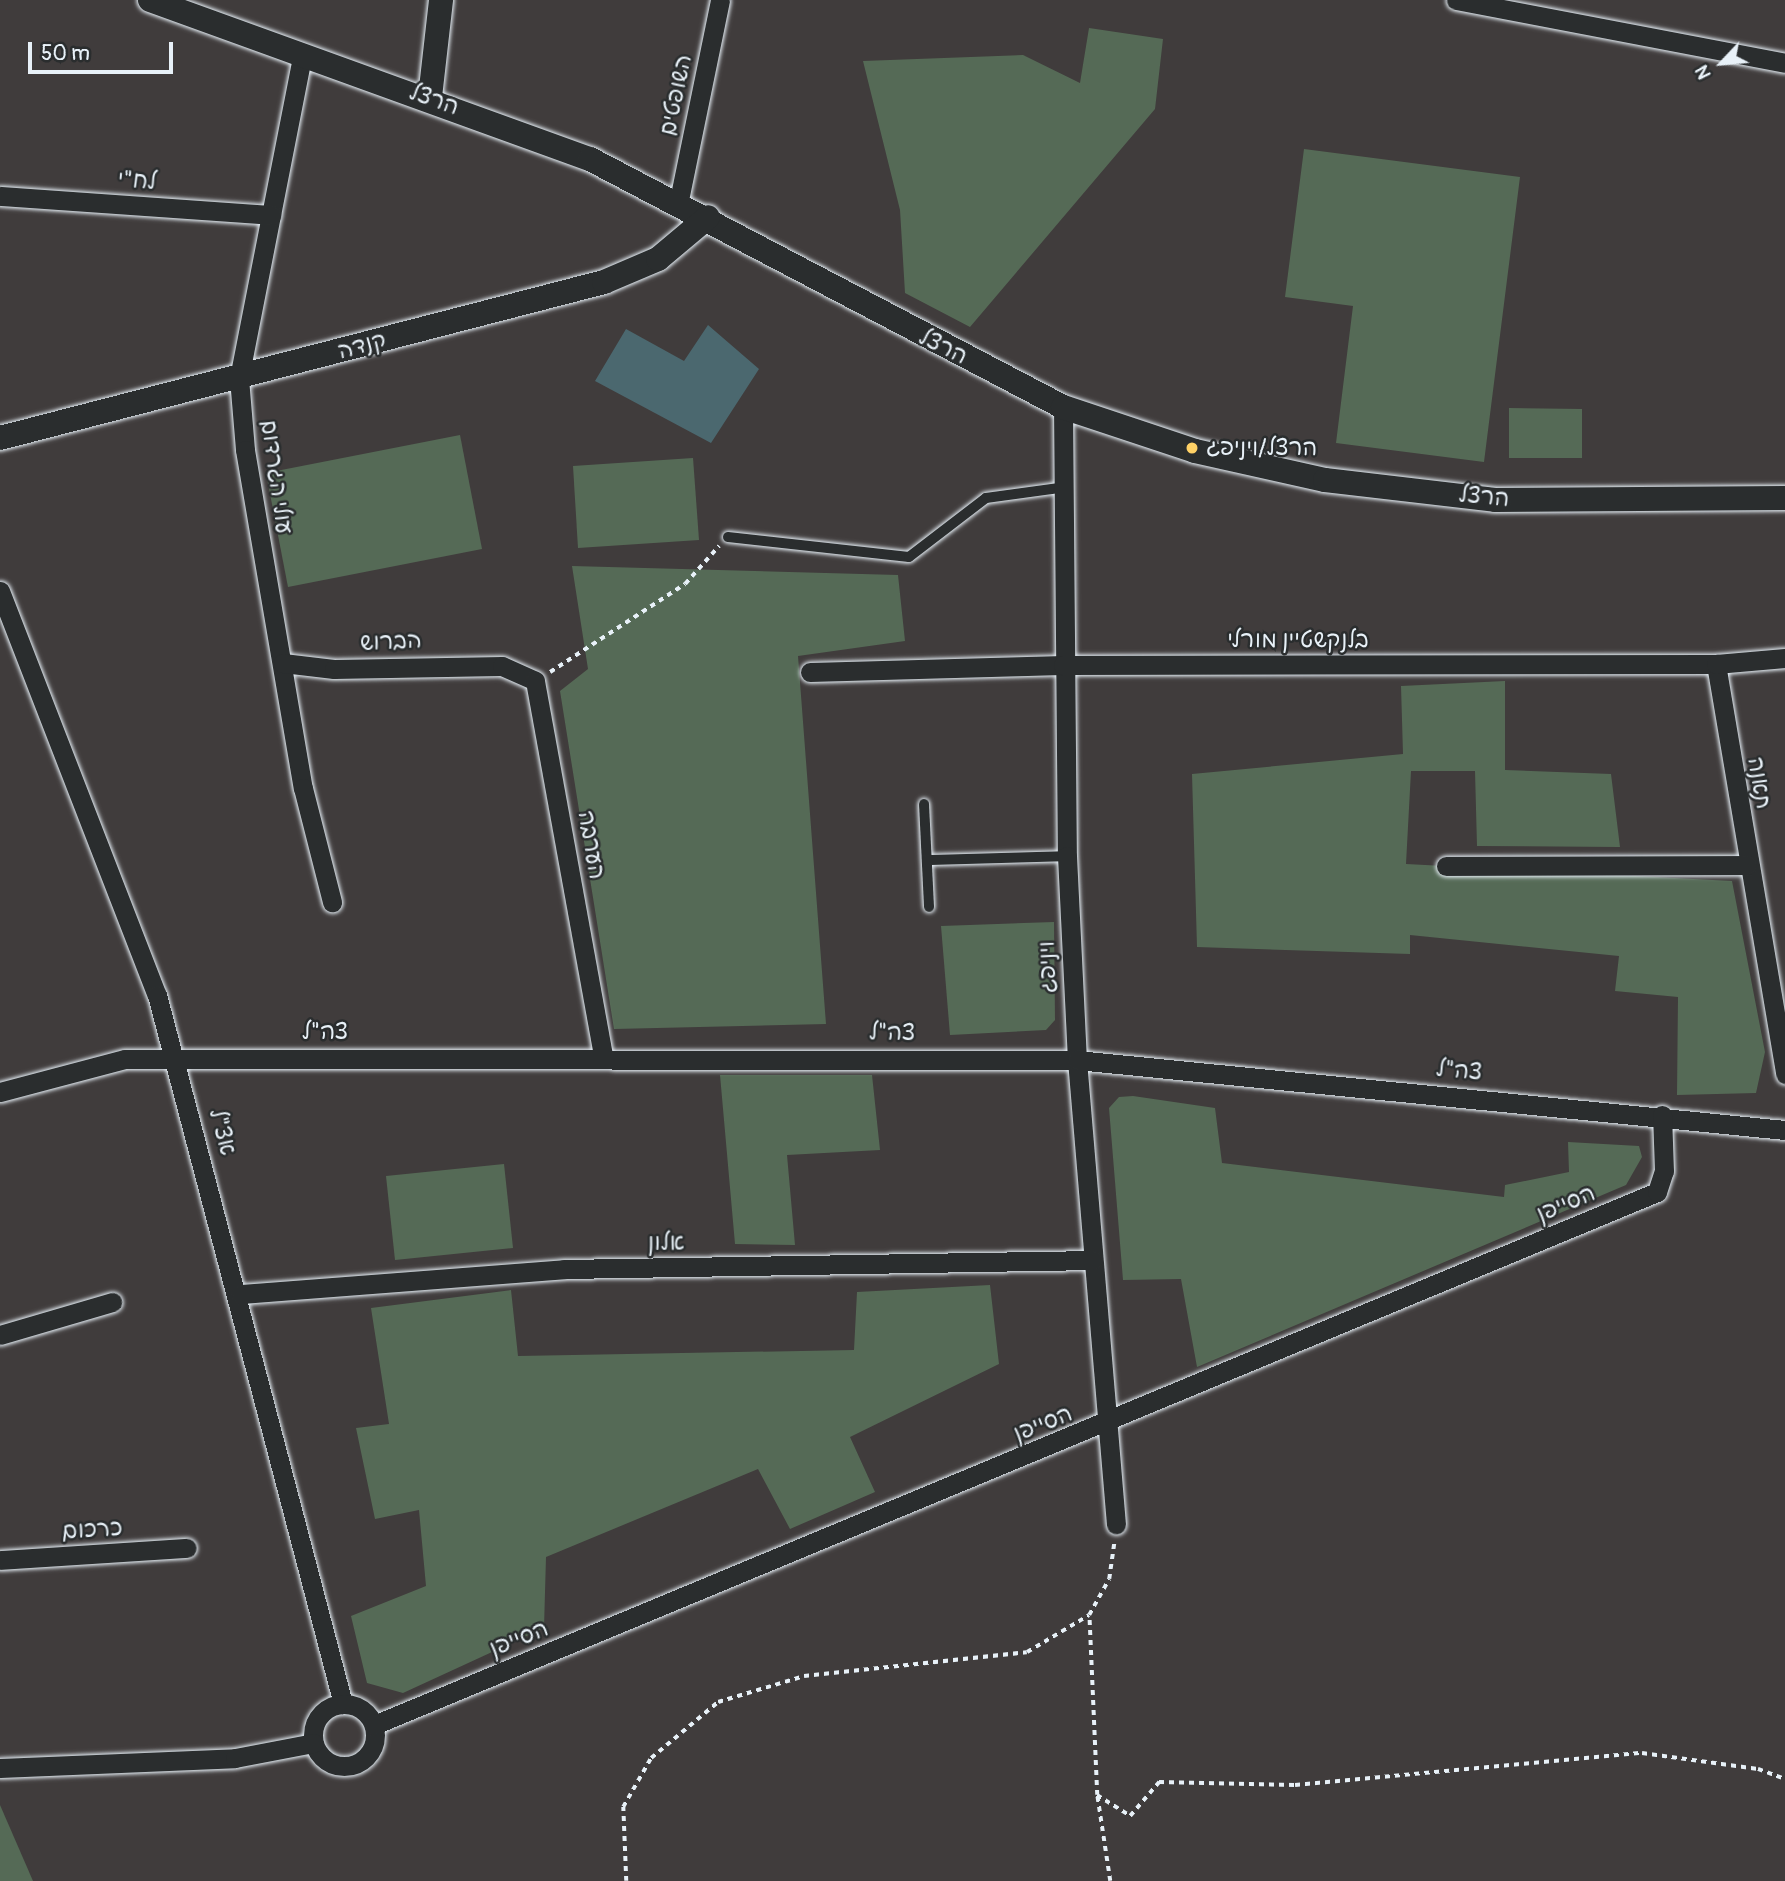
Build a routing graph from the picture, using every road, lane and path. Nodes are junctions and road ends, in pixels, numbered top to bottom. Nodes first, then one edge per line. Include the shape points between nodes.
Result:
1 (150, 0) edge
2 (441, 0) edge
3 (720, 0) edge
4 (1456, 0) edge
5 (188, 6) edge
6 (302, 57) junction
7 (1785, 62) edge
8 (430, 97) junction
9 (0, 196) edge
10 (679, 200) junction
11 (271, 215) junction
12 (708, 217) junction
13 (239, 378) junction
14 (1063, 407) junction
15 (0, 438) edge
16 (1067, 487) junction
17 (1785, 498) edge
18 (728, 537) joint
19 (0, 591) edge
20 (1785, 658) edge
21 (283, 663) junction
22 (1716, 664) junction
23 (1063, 665) junction
24 (810, 672) dead end
25 (536, 681) junction
26 (924, 804) dead end
27 (1067, 856) junction
28 (927, 860) junction
29 (1747, 865) junction
30 (1446, 866) dead end
31 (331, 902) dead end
32 (929, 907) dead end
33 (603, 1055) junction
34 (176, 1057) junction
35 (1077, 1060) junction
36 (1785, 1074) edge
37 (0, 1093) edge
38 (1662, 1115) junction
39 (1785, 1130) edge
40 (1093, 1260) junction
41 (241, 1294) junction
42 (112, 1302) dead end
43 (0, 1335) edge
44 (1107, 1424) junction
45 (1116, 1524) joint
46 (187, 1548) dead end
47 (0, 1560) edge
48 (1089, 1615) junction
49 (343, 1704) junction
50 (374, 1725) junction
51 (314, 1742) junction
52 (0, 1768) edge
53 (1785, 1779) edge
54 (1097, 1795) junction
55 (626, 1881) edge
56 (1110, 1881) edge

1 - 5 street, הרצל
2 - 8 street
3 - 10 street, השופטים
4 - 7 street
5 - 6 street, הרצל
6 - 8 street, הרצל
6 - 11 street, עולי הגרדום
8 - 10 street, הרצל
9 - 11 street, לח"י
10 - 12 street, הרצל
11 - 13 street, עולי הגרדום
12 - 13 street, קנדה via 658,259 604,282
12 - 14 street, הרצל via 883,317
13 - 15 street, קנדה
13 - 21 street, עולי הגרדום via 245,450
14 - 16 street, ויניפג
14 - 17 street, הרצל via 1195,451 1325,480 1495,500
16 - 18 lane via 986,498 909,557
16 - 23 street, ויניפג
18 - 25 path via 685,584
19 - 34 street, אצ"ל
20 - 22 street, בלנקשטיין מורלי
21 - 25 street, הברוש via 334,670 502,666
21 - 31 street, עולי הגרדום via 303,788
22 - 23 street, בלנקשטיין מורלי
22 - 29 street, תאנה
23 - 24 street, בלנקשטיין מורלי
23 - 27 street, ויניפג
25 - 33 street, הערבה
26 - 28 lane
27 - 28 lane
27 - 35 street, ויניפג
28 - 32 lane
29 - 30 street
29 - 36 street, תאנה
33 - 34 street, צה"ל
33 - 35 street, צה"ל
34 - 37 street, צה"ל via 125,1059
34 - 41 street, אצ"ל
35 - 38 street, צה"ל
35 - 40 street, ויניפג
38 - 39 street, צה"ל
38 - 44 street, הסייפן via 1664,1171 1657,1192
40 - 41 street, אלון via 564,1269
40 - 44 street, ויניפג
41 - 49 street, אצ"ל
42 - 43 street
44 - 45 street, ויניפג
44 - 50 street, הסייפן
45 - 48 path via 1109,1579
46 - 47 street, כרכום
48 - 54 path
48 - 55 path via 1027,1653 804,1676 718,1702 650,1758 623,1807
49 - 50 street via 365,1711
49 - 51 street via 320,1714
50 - 51 street via 372,1750 356,1765 334,1765
51 - 52 street via 235,1758
53 - 54 path via 1758,1769 1642,1753 1294,1785 1159,1782 1130,1816
54 - 56 path

